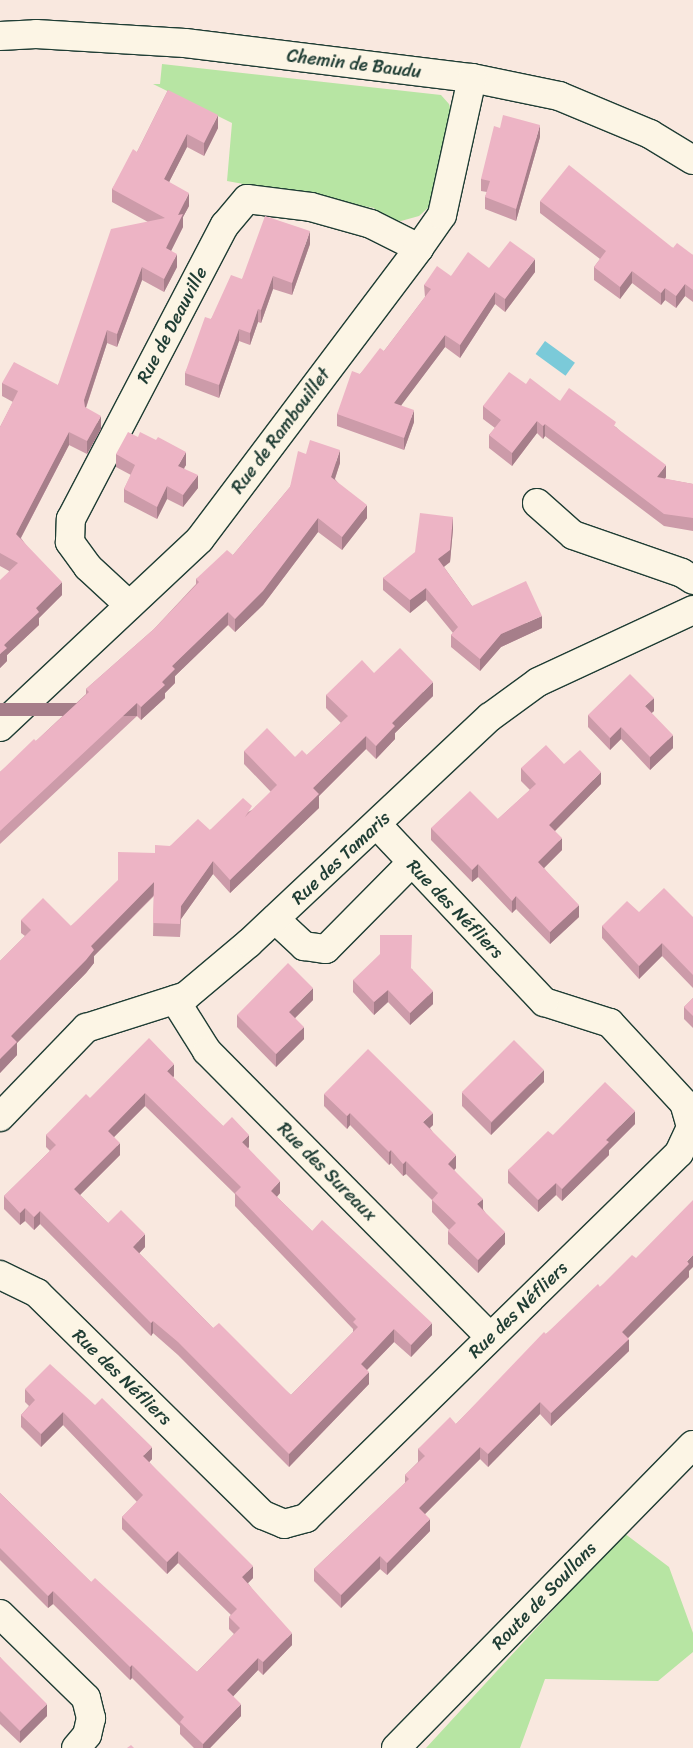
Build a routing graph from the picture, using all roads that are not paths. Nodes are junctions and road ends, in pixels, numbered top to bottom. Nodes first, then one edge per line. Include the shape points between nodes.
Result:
1 (0, 36) edge
2 (472, 78) junction
3 (693, 160) edge
4 (419, 248) junction
5 (538, 503) dead end
6 (693, 580) edge
7 (129, 605) junction
8 (693, 610) edge
9 (0, 726) edge
10 (377, 825) junction
11 (411, 863) junction
12 (275, 919) junction
13 (175, 1000) junction
14 (0, 1117) edge
15 (692, 1127) edge
16 (0, 1275) edge
17 (490, 1337) junction
18 (693, 1445) edge
19 (0, 1614) edge
20 (76, 1748) edge
21 (396, 1748) edge

1 - 2 street, Chemin de Baudu via 36,34 185,43
2 - 3 street, Chemin de Baudu via 559,96 650,134
2 - 4 street, Rue de Rambouillet via 442,215
4 - 7 street, Rue de Rambouillet via 200,539
4 - 7 street, Rue de Deauville via 371,224 311,207 247,199 225,225 71,519 70,542 88,567
5 - 6 street via 573,535 682,573
7 - 9 street, Rue de Rambouillet
8 - 10 street, Rue des Tamaris via 538,682 490,716
10 - 11 street, Rue des Néfliers
10 - 12 street, Rue des Tamaris
11 - 12 street via 326,949 304,946
11 - 15 street, Rue des Néfliers via 544,1002 610,1023 684,1103
12 - 13 street, Rue des Tamaris via 186,996
13 - 14 street, Rue des Tamaris via 86,1028
13 - 17 street, Rue des Sureaux via 207,1052
15 - 17 street, Rue des Néfliers via 679,1153
16 - 17 street, Rue des Néfliers via 37,1293 263,1516 284,1524 306,1518
18 - 21 street, Route de Soullans
19 - 20 street via 86,1698 91,1718 88,1735

